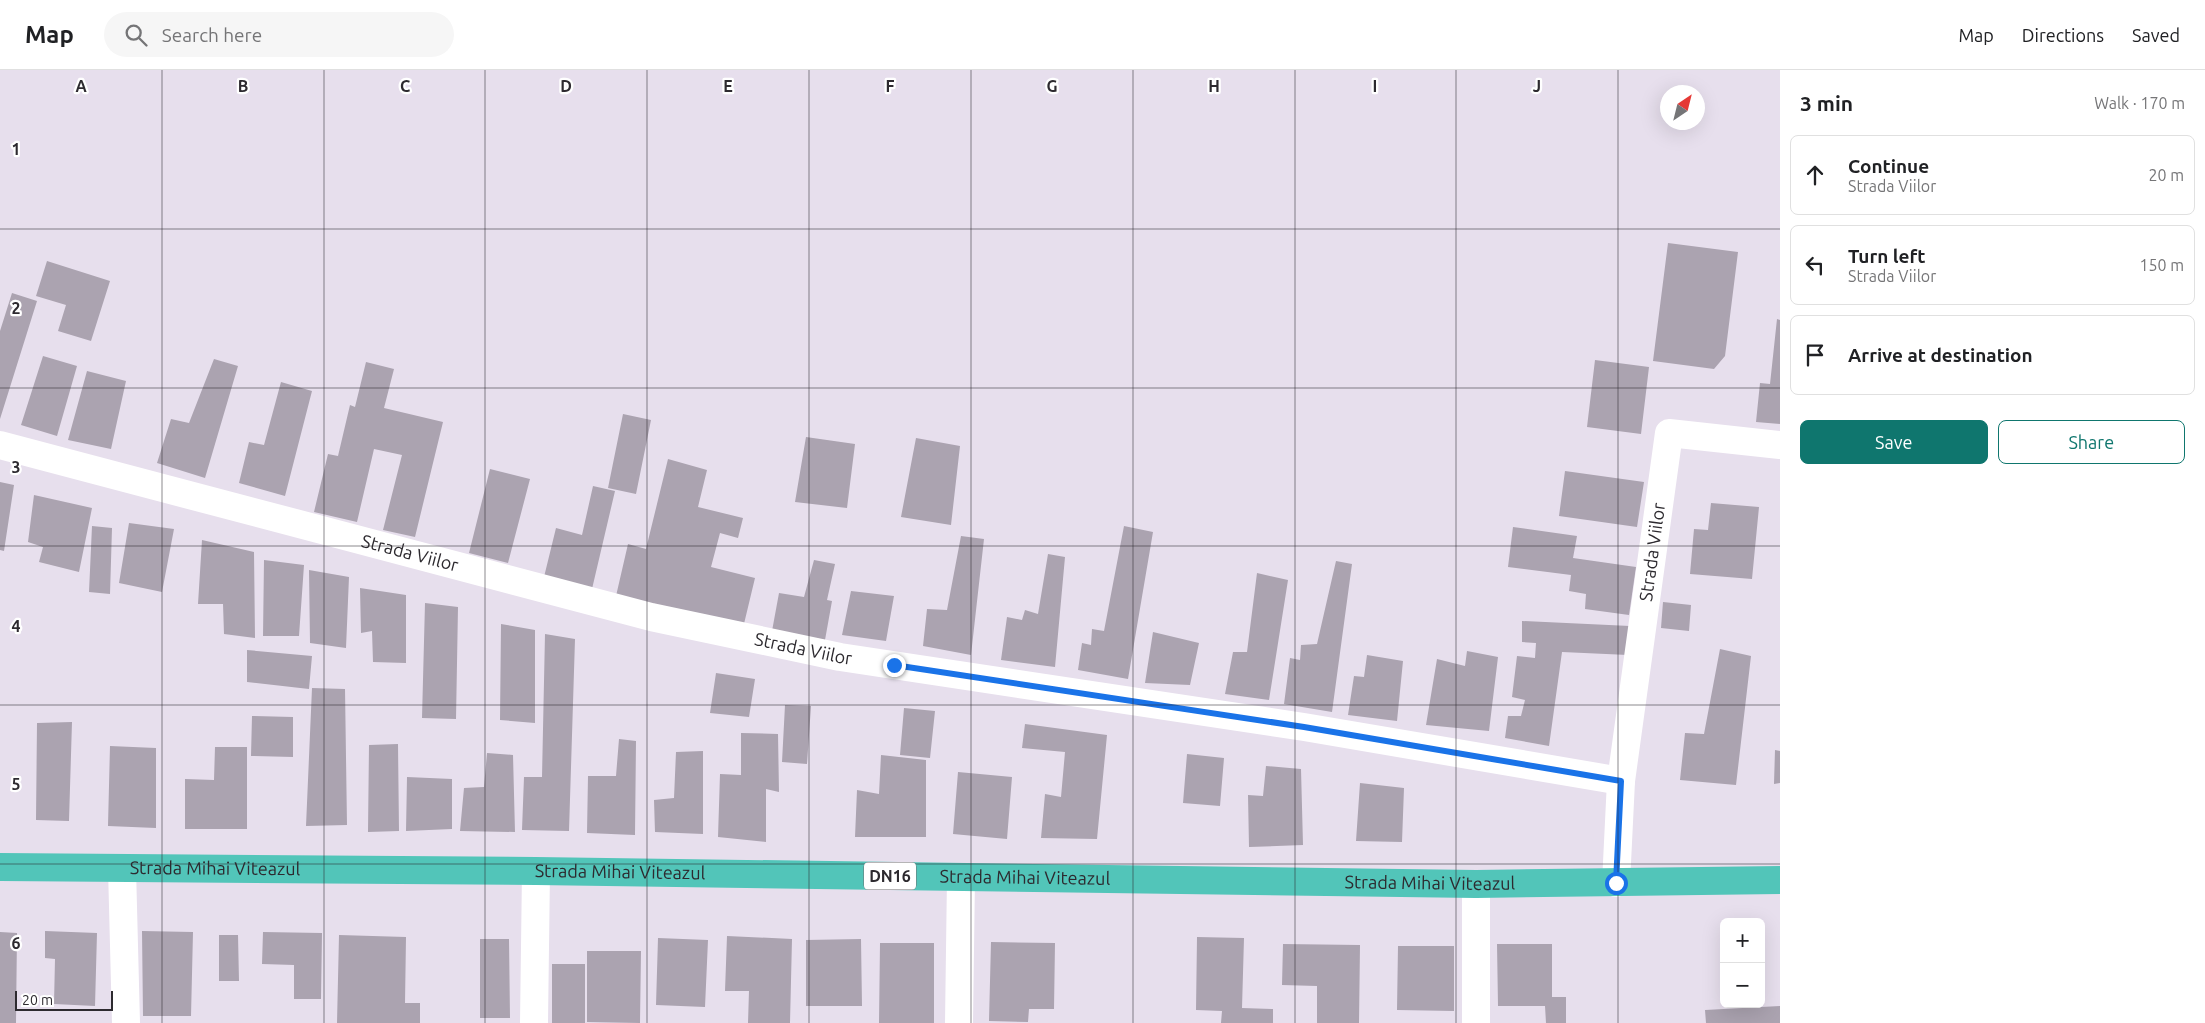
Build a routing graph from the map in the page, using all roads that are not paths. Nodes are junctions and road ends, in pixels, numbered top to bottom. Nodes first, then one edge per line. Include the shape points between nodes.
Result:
1 (0, 445) edge
2 (1780, 445) edge
3 (1621, 781) junction
4 (0, 867) edge
5 (122, 868) junction
6 (536, 871) junction
7 (961, 877) junction
8 (1780, 880) edge
9 (1616, 883) junction
10 (1476, 884) junction
11 (126, 1023) edge
12 (534, 1023) edge
13 (959, 1023) edge
14 (1476, 1023) edge

1 - 3 street, Strada Viilor via 651,617 840,657 1304,727
2 - 3 street, Strada Viilor via 1669,433
3 - 9 street, Strada Viilor
4 - 5 highway, Strada Mihai Viteazul / DN16
5 - 6 highway, Strada Mihai Viteazul / DN16
5 - 11 street
6 - 7 highway, Strada Mihai Viteazul / DN16
6 - 12 street
7 - 10 highway, Strada Mihai Viteazul / DN16
7 - 13 street
8 - 9 highway, Strada Mihai Viteazul / DN16
9 - 10 highway, Strada Mihai Viteazul / DN16
10 - 14 street

